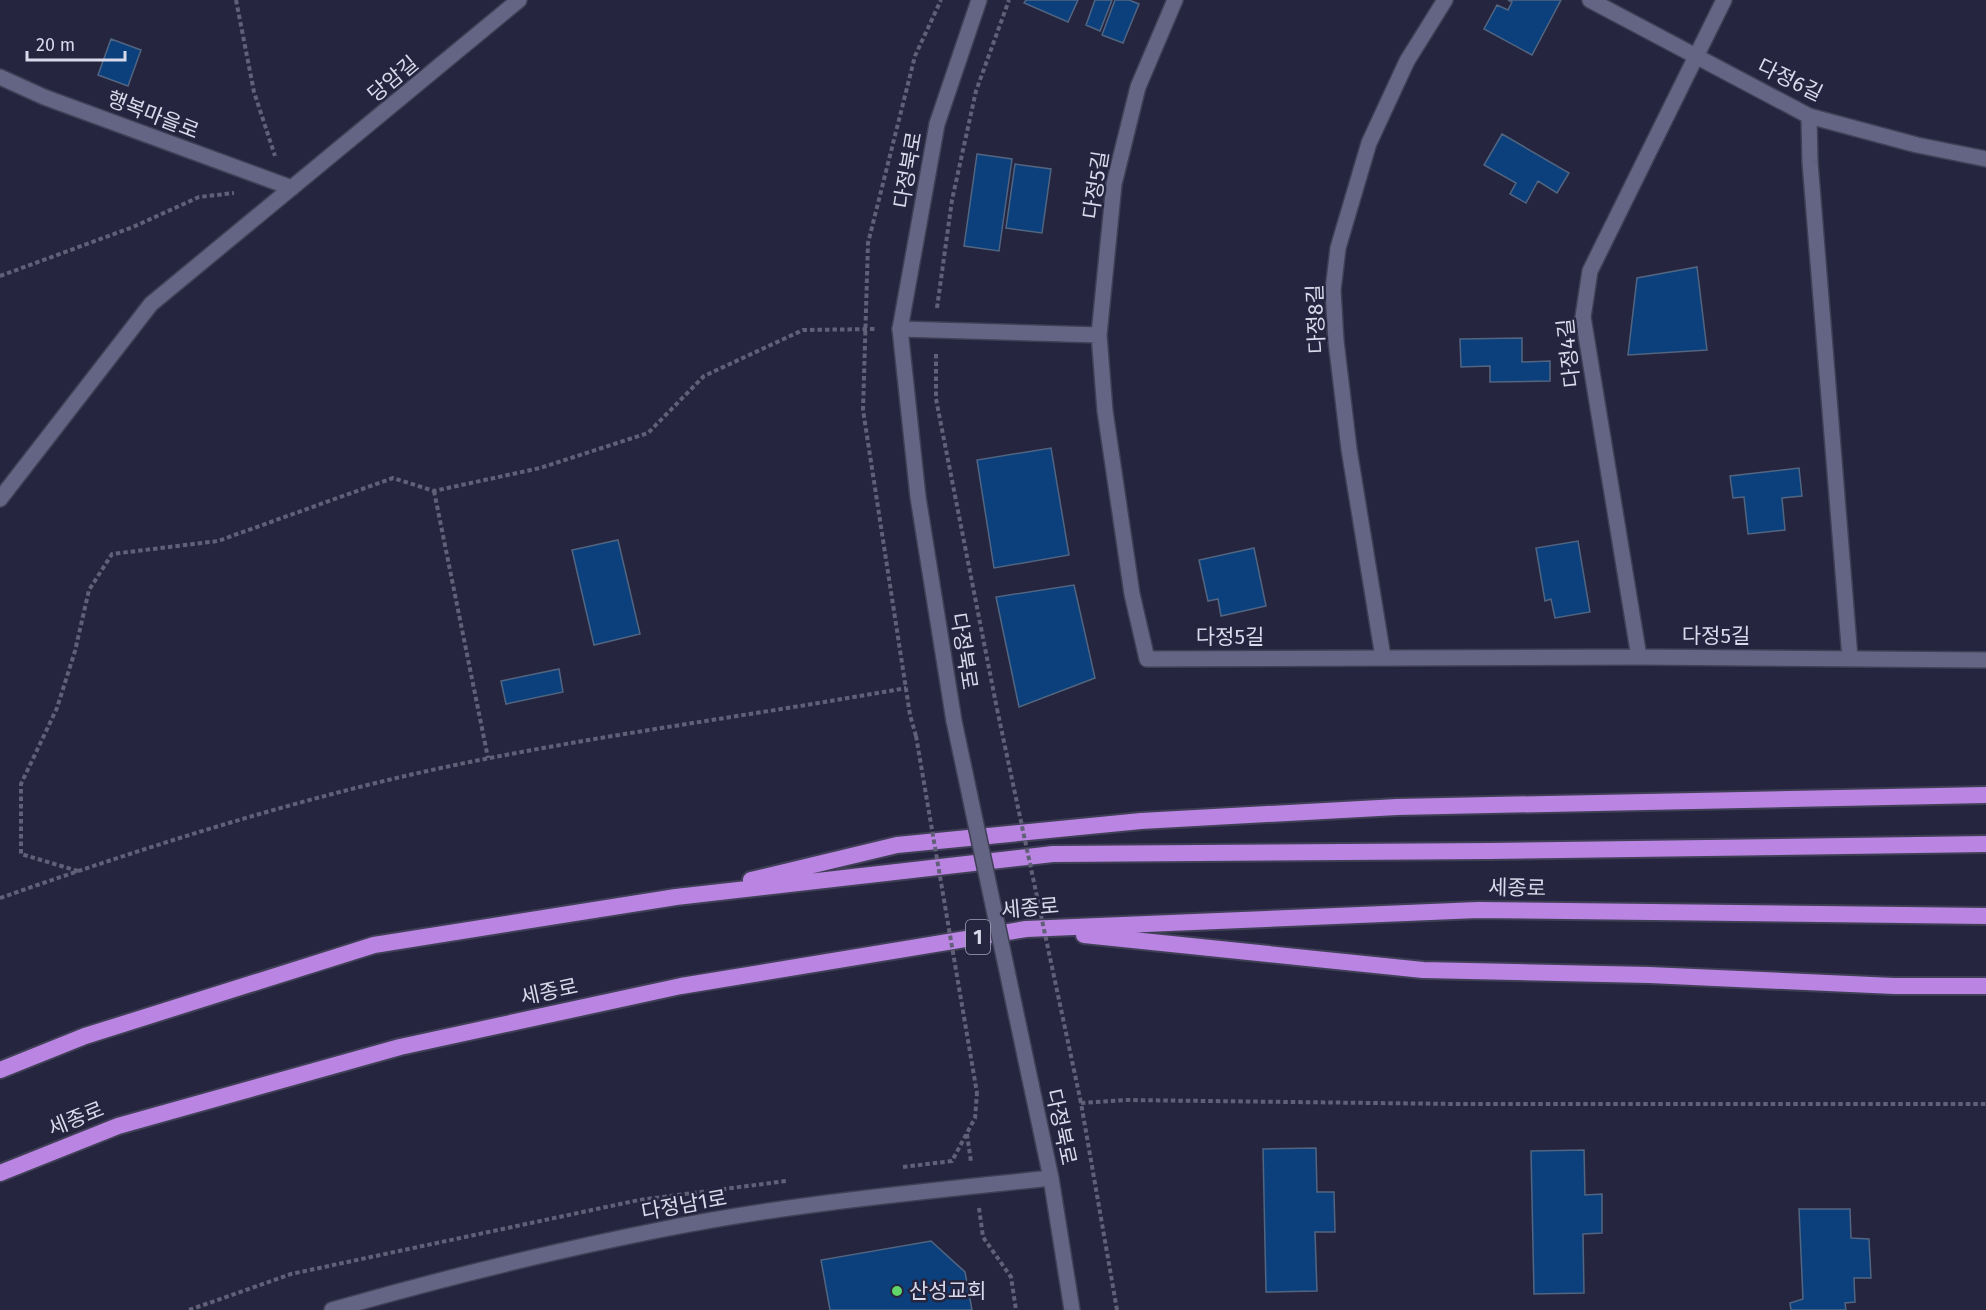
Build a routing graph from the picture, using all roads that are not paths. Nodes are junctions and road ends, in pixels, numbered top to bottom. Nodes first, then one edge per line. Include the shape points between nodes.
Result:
1 (519, 0) edge
2 (979, 0) edge
3 (1175, 0) edge
4 (1445, 0) edge
5 (1590, 0) edge
6 (1724, 0) edge
7 (1696, 56) junction
8 (0, 77) edge
9 (1809, 116) junction
10 (1986, 159) edge
11 (292, 188) junction
12 (900, 329) junction
13 (1099, 335) junction
14 (0, 499) edge
15 (1383, 657) junction
16 (1639, 657) junction
17 (1850, 658) junction
18 (1986, 660) edge
19 (1986, 795) edge
20 (1986, 844) edge
21 (676, 897) junction
22 (1986, 916) edge
23 (1026, 929) junction
24 (1986, 986) edge
25 (0, 1070) edge
26 (0, 1173) edge
27 (1050, 1178) junction
28 (332, 1310) edge
29 (1071, 1310) edge

1 - 11 street, 당암길
2 - 12 street, 다정북로 via 937,124
3 - 13 street, 다정5길 via 1138,87 1114,184
4 - 15 street, 다정8길 via 1407,61 1369,143 1338,248 1333,290 1348,448
5 - 7 street, 다정6길
6 - 7 street, 다정4길
7 - 9 street, 다정6길
7 - 16 street, 다정4길 via 1590,271 1583,317
8 - 11 street, 행복마을로
9 - 10 street, 다정6길
9 - 17 street
11 - 14 street, 당암길 via 151,304
12 - 13 street
12 - 27 street, 다정북로, bridge via 918,497 954,721
13 - 15 street, 다정5길 via 1132,594 1147,659
15 - 16 street, 다정5길
16 - 17 street, 다정5길
17 - 18 street, 다정5길
19 - 21 highway via 1397,807 1141,821 897,845
20 - 21 highway, 세종로 via 1053,854
21 - 25 highway, 세종로 via 374,945 85,1036
22 - 23 highway, 세종로 / 1 via 1478,910
23 - 24 highway via 1423,970
23 - 26 highway, 세종로 / 1 via 681,986 400,1047 118,1126
27 - 28 street, 다정남1로 via 844,1201 661,1229 508,1263
27 - 29 street, 다정북로

